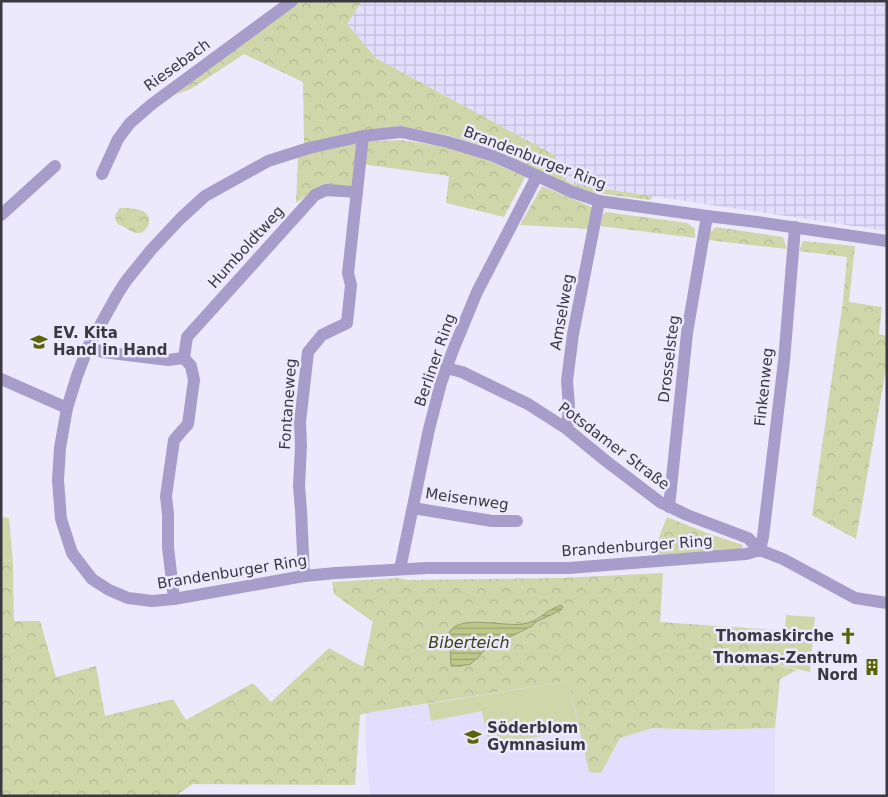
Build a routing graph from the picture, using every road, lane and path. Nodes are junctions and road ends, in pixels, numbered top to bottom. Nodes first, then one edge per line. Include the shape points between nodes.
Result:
1 (292, 1) edge
2 (363, 136) junction
3 (55, 166) dead end
4 (102, 174) dead end
5 (537, 176) junction
6 (358, 192) junction
7 (600, 202) junction
8 (1, 215) edge
9 (706, 216) junction
10 (795, 227) junction
11 (887, 241) edge
12 (88, 347) junction
13 (184, 358) junction
14 (446, 368) junction
15 (1, 379) edge
16 (67, 408) junction
17 (567, 429) junction
18 (669, 507) junction
19 (413, 508) junction
20 (517, 522) dead end
21 (760, 550) junction
22 (400, 569) junction
23 (304, 576) junction
24 (174, 599) junction
25 (887, 603) edge

1 - 4 street, Riesebach via 130,123 118,139
2 - 5 street, Brandenburger Ring via 401,132 448,142 494,156
2 - 6 street, Fontaneweg
2 - 12 street, Brandenburger Ring via 268,161 205,196 150,250 116,294
3 - 8 street
5 - 7 street, Brandenburger Ring
5 - 14 street, Berliner Ring via 477,292
6 - 13 street, Humboldtweg via 326,190 316,195 187,337
6 - 23 street, Fontaneweg via 348,273 351,285 347,323 322,335 308,352 300,422 298,486
7 - 9 street, Brandenburger Ring
7 - 17 street, Amselweg via 573,334
9 - 10 street, Brandenburger Ring
9 - 18 street, Drosselsteg via 687,333
10 - 11 street, Brandenburger Ring
10 - 21 street, Finkenweg via 784,361
12 - 13 street via 122,355 168,360
12 - 16 street, Brandenburger Ring
13 - 24 street via 194,380 192,398 188,424 174,440 166,496
14 - 17 street, Potsdamer Straße via 462,372 528,404
14 - 19 street, Berliner Ring via 429,429
15 - 16 street
16 - 24 street, Brandenburger Ring via 58,480 61,520 72,552 92,579 109,590 128,598
17 - 18 street, Potsdamer Straße
18 - 21 street, Potsdamer Straße via 748,538
19 - 20 street, Meisenweg
19 - 22 street, Berliner Ring
21 - 22 street, Brandenburger Ring via 746,554 569,568
21 - 25 street via 855,598
22 - 23 street, Brandenburger Ring
23 - 24 street, Brandenburger Ring

